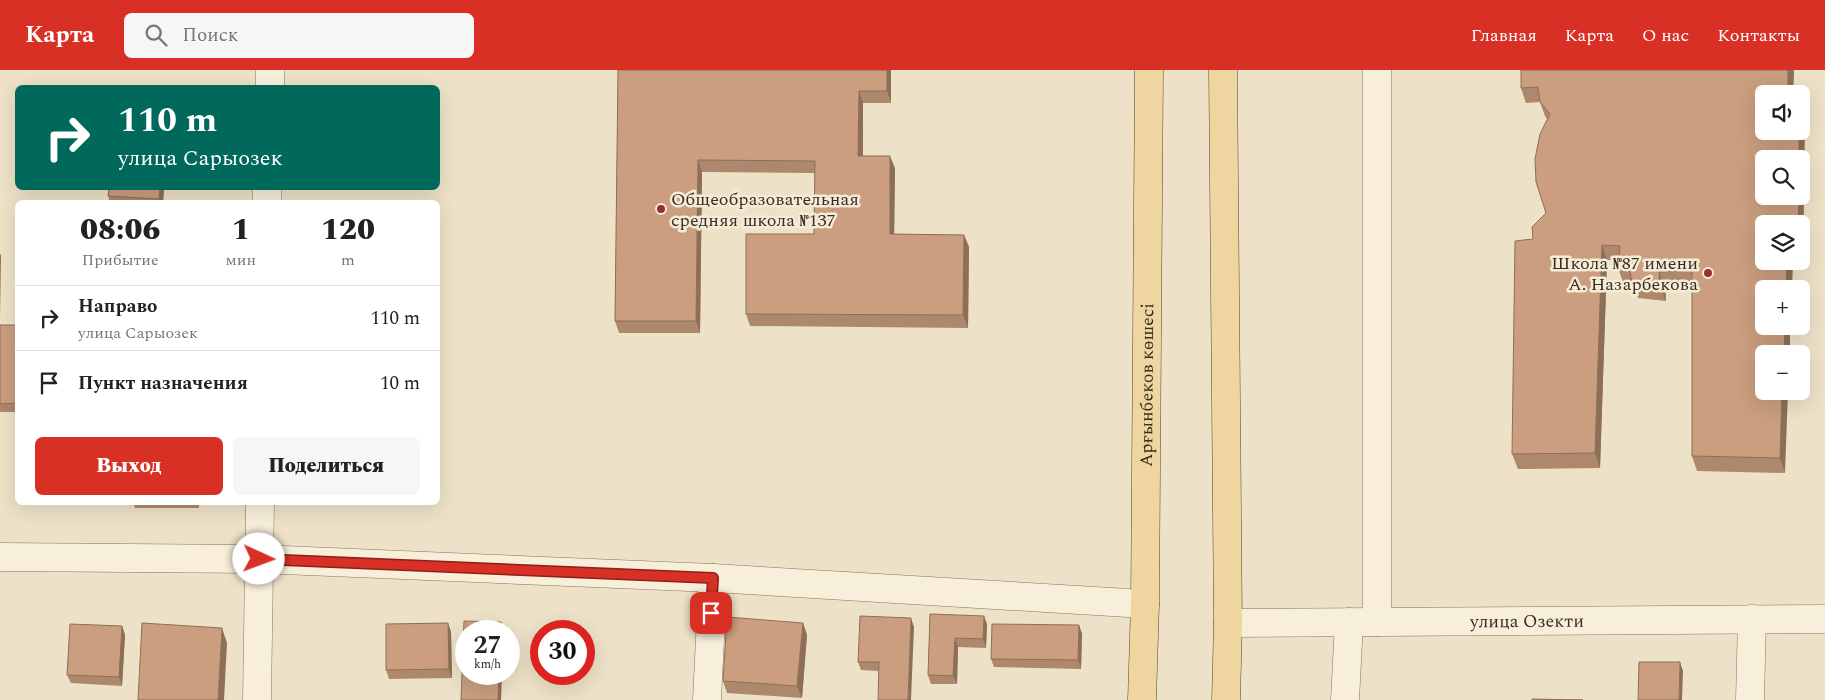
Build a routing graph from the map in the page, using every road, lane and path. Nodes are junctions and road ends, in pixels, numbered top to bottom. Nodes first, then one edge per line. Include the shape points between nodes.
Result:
1 (270, 70) edge
2 (1149, 70) edge
3 (1223, 70) edge
4 (1377, 70) edge
5 (270, 85) edge
6 (260, 505) edge
7 (0, 557) edge
8 (259, 559) junction
9 (713, 578) junction
10 (1145, 604) junction
11 (1752, 619) junction
12 (1825, 619) edge
13 (1349, 622) junction
14 (1377, 622) junction
15 (1228, 623) junction
16 (257, 700) edge
17 (707, 700) edge
18 (1142, 700) edge
19 (1226, 700) edge
20 (1345, 700) edge
21 (1750, 700) edge

1 - 5 street
2 - 10 main road, Арғынбеков көшесі
3 - 15 main road
4 - 14 street
6 - 8 street
7 - 8 street
8 - 9 street
8 - 16 street
9 - 10 street
9 - 17 street
10 - 18 main road, Арғынбеков көшесі
11 - 12 street, улица Озекти
11 - 14 street, улица Озекти
11 - 21 street
13 - 14 street, улица Озекти
13 - 15 street, улица Озекти
13 - 20 street
15 - 19 main road

